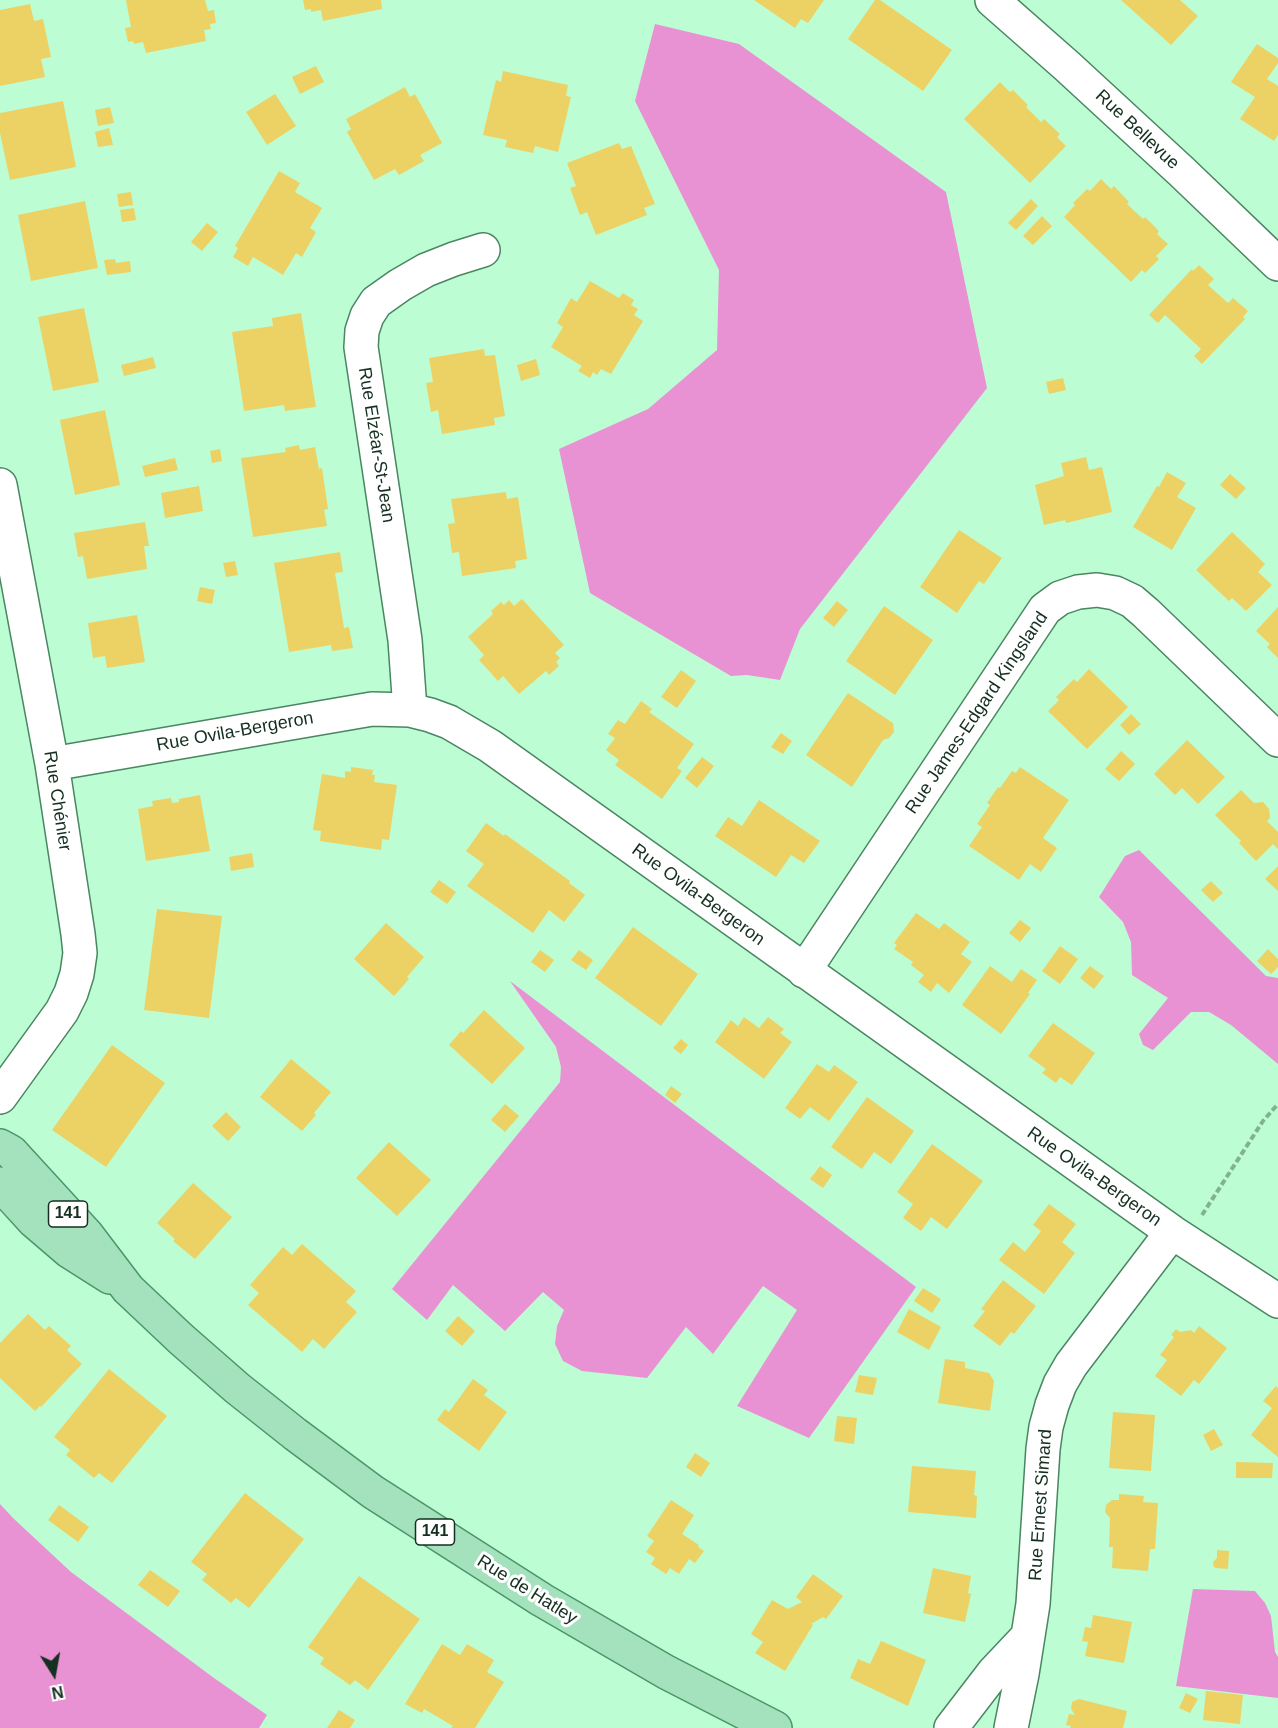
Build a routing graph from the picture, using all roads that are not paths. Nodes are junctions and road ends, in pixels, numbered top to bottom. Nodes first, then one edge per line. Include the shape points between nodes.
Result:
1 (992, 0) edge
2 (483, 250) dead end
3 (1278, 264) edge
4 (0, 485) edge
5 (410, 710) junction
6 (1278, 740) edge
7 (52, 764) junction
8 (804, 970) junction
9 (0, 1097) edge
10 (0, 1146) edge
11 (0, 1184) edge
12 (1179, 1236) junction
13 (128, 1289) junction
14 (1278, 1301) edge
15 (1027, 1637) junction
16 (775, 1728) edge
17 (951, 1728) edge
18 (1011, 1728) edge

1 - 3 street, Rue Bellevue
2 - 5 street, Rue Elzéar-St-Jean via 400,285 376,302 362,331 361,347 405,640
4 - 7 street, Rue Chénier
5 - 7 street, Rue Ovila-Bergeron via 352,711
5 - 8 street, Rue Ovila-Bergeron via 449,722 490,746
6 - 8 street, Rue James-Edgard Kingsland via 1132,601 1096,590 1060,598 1045,609
7 - 9 street, Rue Chénier via 78,934 77,974 62,1011
8 - 12 street, Rue Ovila-Bergeron
10 - 13 main road, Rue de Hatley / 141 via 11,1152 87,1234
11 - 13 main road, Rue de Hatley / 141 via 69,1251
12 - 14 street, Rue Ovila-Bergeron
12 - 15 street, Rue Ernest Simard via 1071,1365 1052,1405 1043,1449 1036,1580
13 - 16 main road, Rue de Hatley / 141 via 237,1388 373,1492 597,1633
15 - 17 street
15 - 18 street, Rue Ernest Simard

